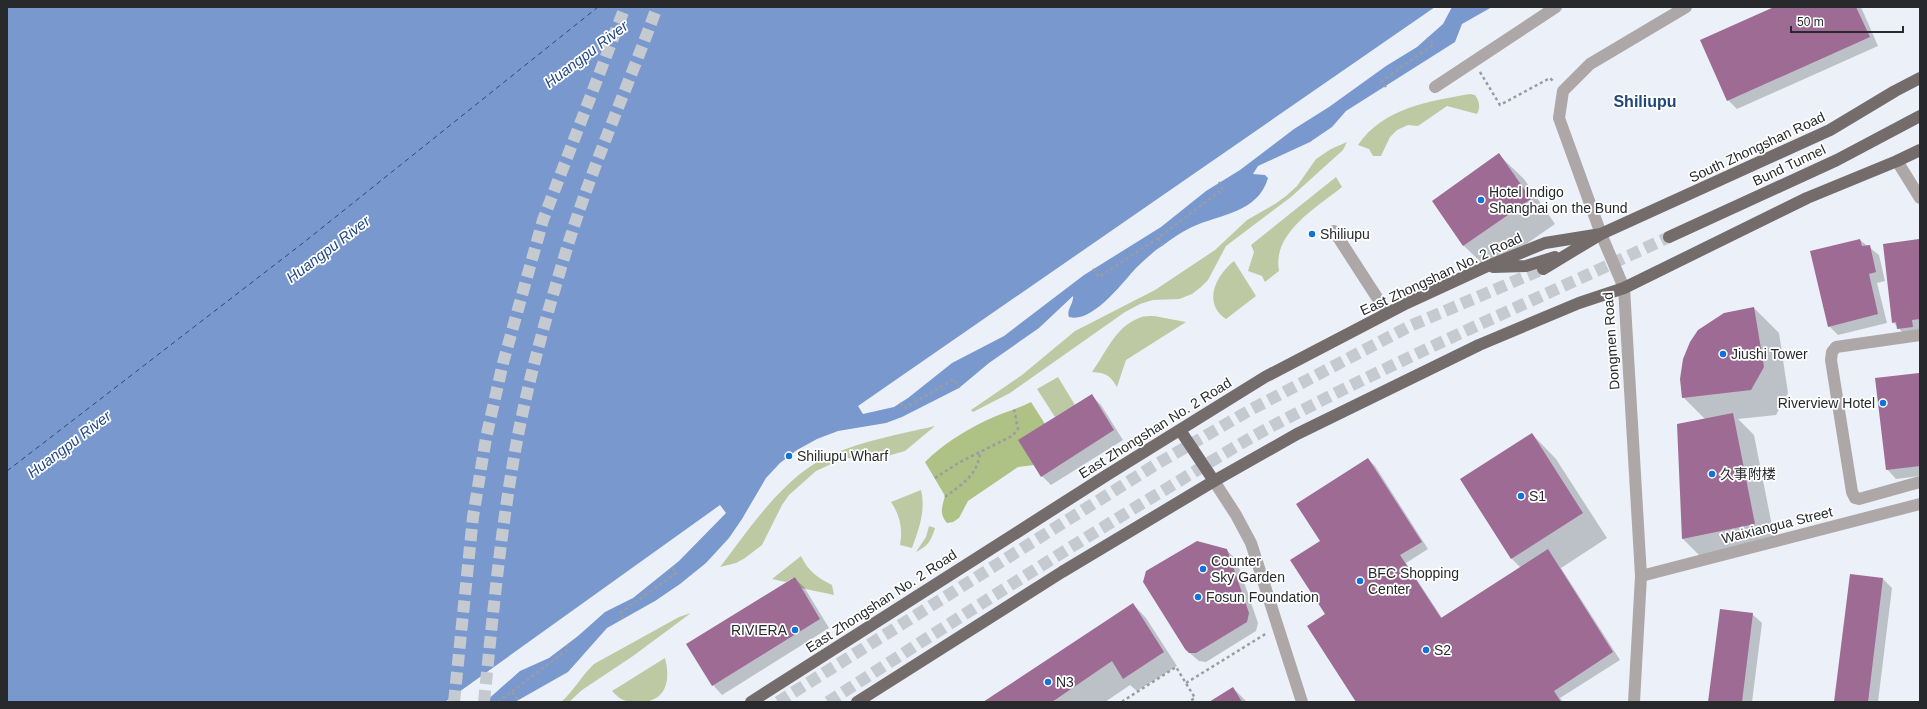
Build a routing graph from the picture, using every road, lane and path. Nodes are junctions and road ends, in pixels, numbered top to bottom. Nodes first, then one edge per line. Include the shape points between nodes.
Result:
1 (1556, 7) edge
2 (1686, 7) edge
3 (1427, 38) dead end
4 (1474, 61) junction
5 (1920, 78) edge
6 (1386, 87) dead end
7 (1435, 87) dead end
8 (1563, 91) junction
9 (1920, 116) edge
10 (1920, 150) edge
11 (1897, 161) junction
12 (1219, 182) dead end
13 (1920, 198) edge
14 (1334, 231) dead end
15 (1601, 234) junction
16 (1669, 237) tunnel mouth
17 (1158, 238) junction
18 (1163, 246) dead end
19 (1574, 251) junction
20 (1483, 268) junction
21 (1093, 269) dead end
22 (1543, 269) tunnel mouth
23 (1624, 288) junction
24 (1387, 313) junction
25 (1920, 335) edge
26 (959, 388) dead end
27 (900, 403) dead end
28 (1014, 409) dead end
29 (1180, 430) junction
30 (980, 453) junction
31 (935, 478) dead end
32 (1214, 481) junction
33 (1920, 482) edge
34 (945, 496) dead end
35 (1920, 504) edge
36 (672, 567) dead end
37 (1641, 576) junction
38 (623, 618) dead end
39 (1278, 627) junction
40 (567, 644) dead end
41 (1186, 683) junction
42 (512, 692) junction
43 (518, 700) dead end
44 (498, 702) edge
45 (751, 702) edge
46 (857, 702) edge
47 (1124, 702) edge
48 (1188, 702) edge
49 (1302, 702) edge
50 (1634, 702) edge

1 - 4 street
2 - 8 street via 1590,64
3 - 6 path via 1434,44 1382,81
4 - 7 street
4 - 8 path via 1500,105 1550,78
5 - 15 main road, South Zhongshan Road via 1895,90 1830,130
8 - 15 street, Dongmen Road via 1559,118
9 - 16 main road, Bund Tunnel via 1837,160
10 - 11 main road
11 - 13 street
11 - 23 main road via 1807,198
12 - 17 path via 1223,189
14 - 24 street
15 - 19 main road
15 - 20 main road, East Zhongshan No. 2 Road via 1545,243
15 - 23 street, Dongmen Road
17 - 18 path
17 - 21 path via 1099,277
19 - 20 main road via 1526,266
19 - 22 main road
20 - 24 main road, East Zhongshan No. 2 Road
23 - 32 main road via 1579,303 1479,345 1297,434
23 - 37 street, Dongmen Road
24 - 29 main road, East Zhongshan No. 2 Road via 1265,377
25 - 33 street via 1836,347 1831,360 1855,498
26 - 27 path via 954,379 905,408
28 - 30 path via 1018,429 1012,436
29 - 32 main road
29 - 45 main road, East Zhongshan No. 2 Road
30 - 31 path
30 - 34 path via 973,474
32 - 39 street via 1251,543
32 - 46 main road via 1062,572
35 - 37 street, Waixiangua Street
36 - 38 path via 676,572 620,613
37 - 50 street, Dongmen Road
39 - 41 path
39 - 49 street
40 - 42 path via 568,650
41 - 47 path via 1176,667
41 - 48 path via 1195,698
42 - 43 path
42 - 44 path

